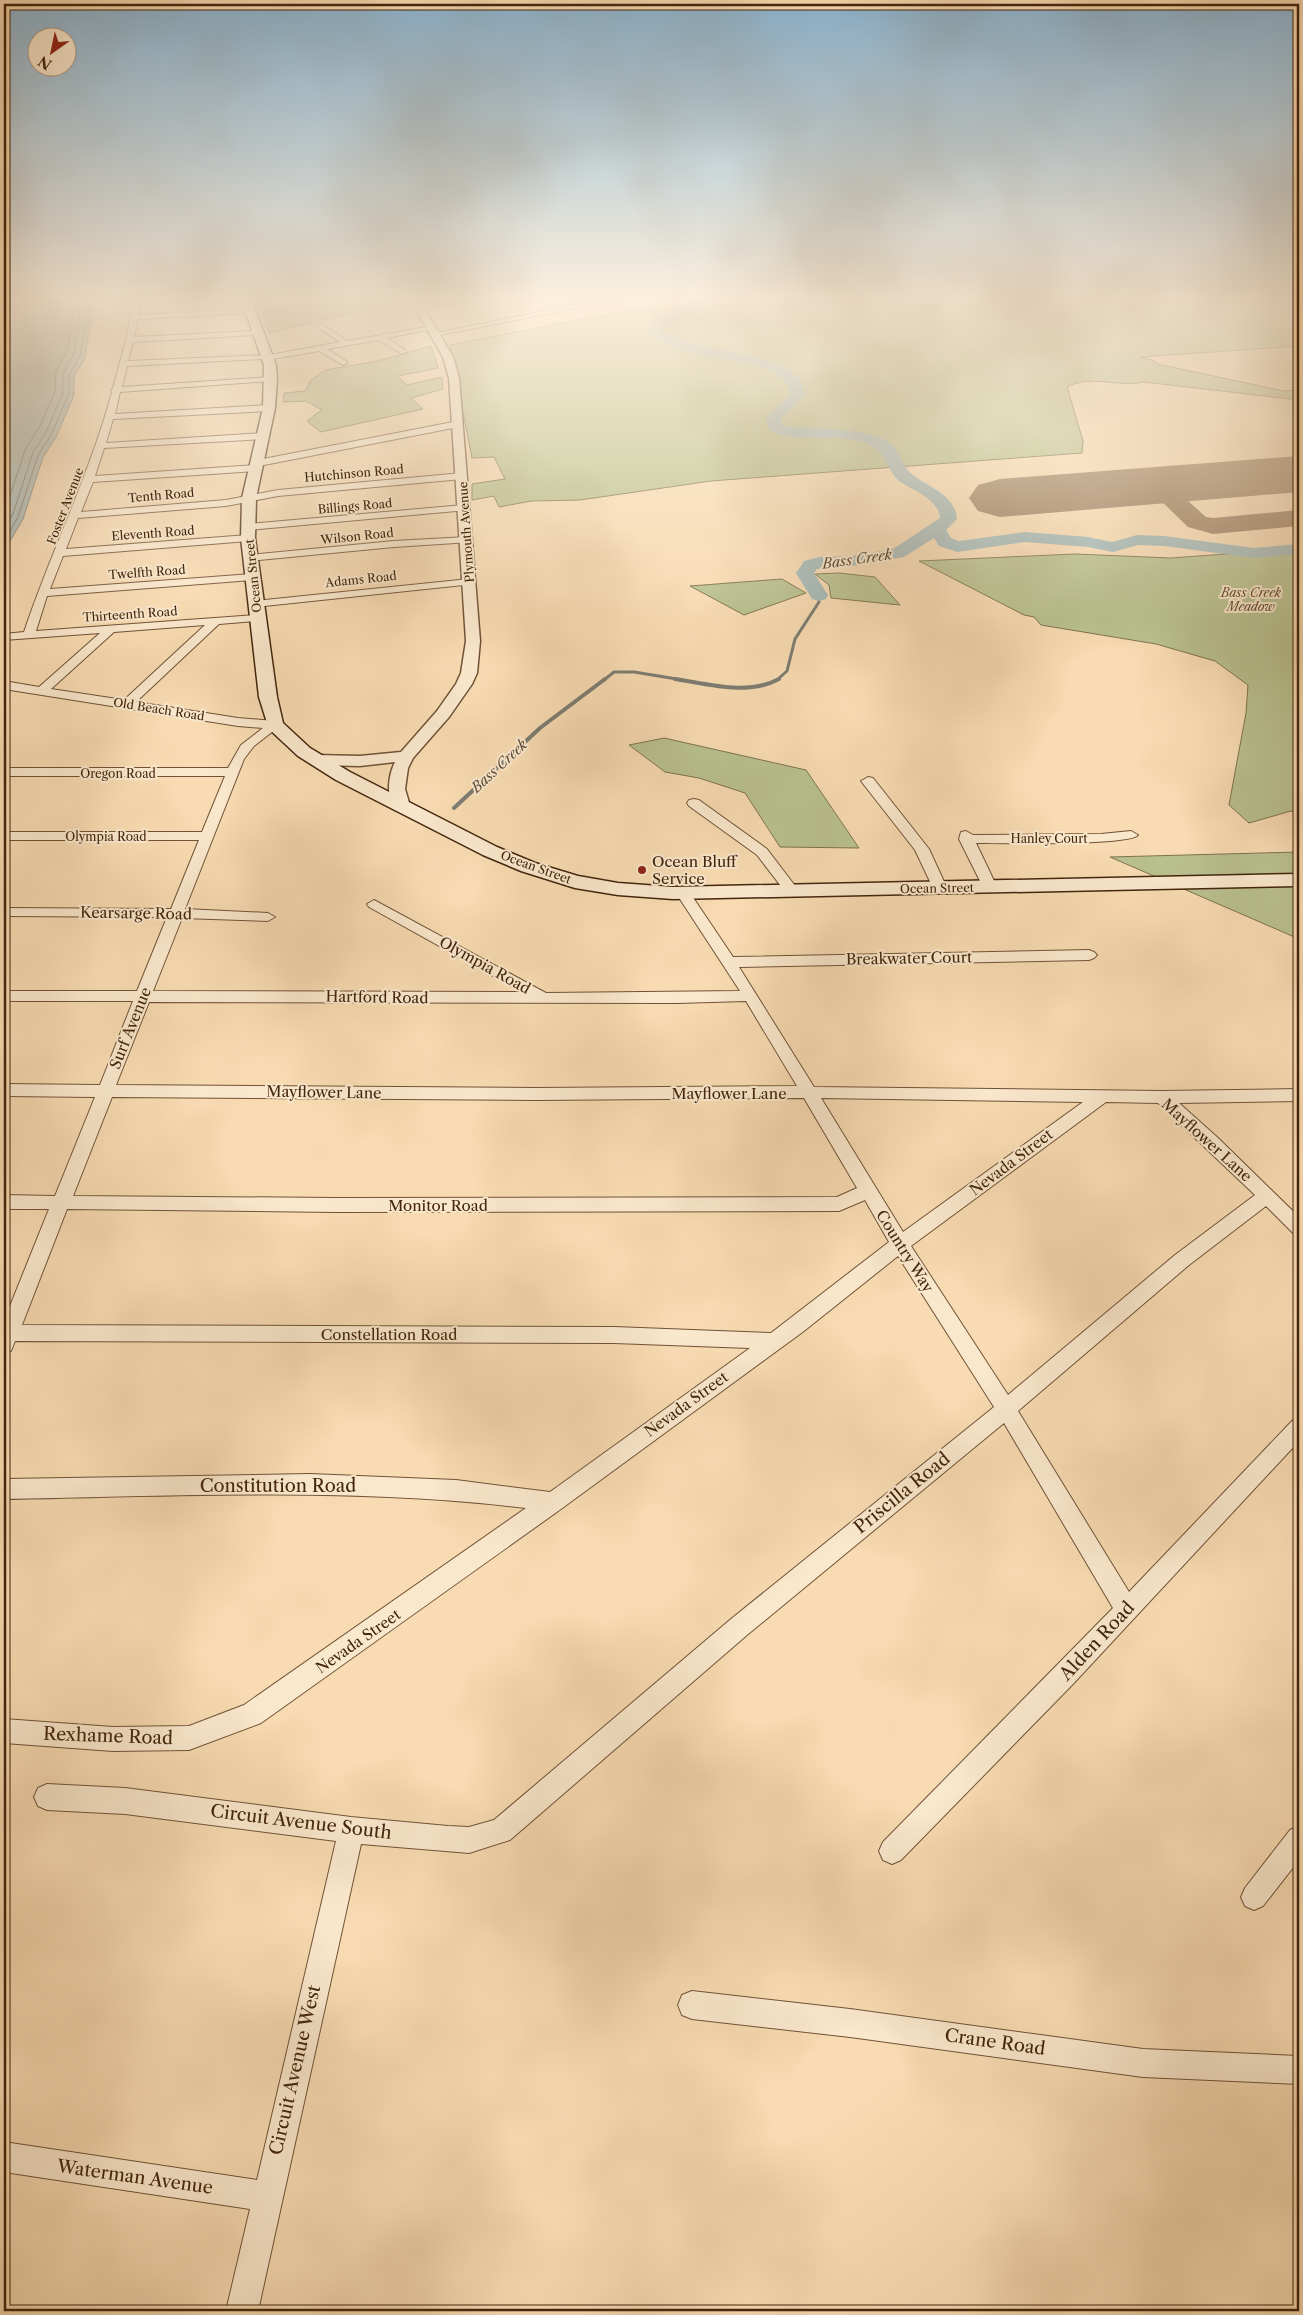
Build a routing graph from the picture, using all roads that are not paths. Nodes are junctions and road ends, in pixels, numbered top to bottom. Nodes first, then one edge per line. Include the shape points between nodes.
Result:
1 (112, 404) edge
2 (269, 404) edge
3 (456, 404) edge
4 (269, 408) junction
5 (109, 417) junction
6 (458, 424) junction
7 (262, 436) junction
8 (100, 446) junction
9 (258, 466) junction
10 (462, 476) junction
11 (90, 479) junction
12 (250, 498) junction
13 (464, 508) junction
14 (75, 515) junction
15 (248, 533) junction
16 (466, 540) junction
17 (60, 553) junction
18 (250, 558) junction
19 (252, 577) junction
20 (469, 582) junction
21 (43, 594) junction
22 (256, 611) junction
23 (216, 621) junction
24 (111, 629) junction
25 (28, 635) junction
26 (4, 637) edge
27 (4, 684) edge
28 (43, 690) junction
29 (128, 703) junction
30 (275, 725) junction
31 (406, 756) junction
32 (316, 760) junction
33 (4, 772) edge
34 (233, 772) junction
35 (868, 781) dead end
36 (694, 803) dead end
37 (401, 806) junction
38 (1131, 835) dead end
39 (4, 836) edge
40 (208, 836) junction
41 (1299, 880) edge
42 (990, 887) junction
43 (940, 888) junction
44 (792, 891) junction
45 (683, 893) junction
46 (374, 904) dead end
47 (4, 912) edge
48 (175, 913) junction
49 (268, 917) dead end
50 (1089, 955) dead end
51 (728, 962) junction
52 (4, 996) edge
53 (751, 996) junction
54 (143, 998) junction
55 (543, 998) junction
56 (4, 1090) edge
57 (105, 1090) junction
58 (810, 1093) junction
59 (1299, 1095) edge
60 (1162, 1096) junction
61 (1101, 1097) junction
62 (869, 1192) junction
63 (1267, 1196) junction
64 (4, 1202) edge
65 (60, 1203) junction
66 (1299, 1228) edge
67 (900, 1244) junction
68 (5, 1337) edge
69 (774, 1342) junction
70 (1006, 1409) junction
71 (1299, 1426) edge
72 (4, 1489) edge
73 (552, 1502) junction
74 (1126, 1609) junction
75 (266, 1705) joint
76 (4, 1731) edge
77 (46, 1797) dead end
78 (542, 1797) joint
79 (351, 1830) junction
80 (1299, 1840) edge
81 (892, 1851) dead end
82 (1254, 1897) dead end
83 (692, 2005) dead end
84 (1299, 2070) edge
85 (4, 2157) edge
86 (266, 2196) junction
87 (242, 2311) edge

1 - 5 street, Foster Avenue
2 - 4 main road, Ocean Street
3 - 6 street, Plymouth Avenue
4 - 5 street
4 - 7 main road, Ocean Street
5 - 8 street, Foster Avenue
6 - 9 street
6 - 10 street, Plymouth Avenue
7 - 8 street
7 - 9 main road, Ocean Street
8 - 11 street, Foster Avenue
9 - 11 street
9 - 12 main road, Ocean Street
10 - 12 street, Hutchinson Road
10 - 13 street, Plymouth Avenue
11 - 14 street, Foster Avenue
12 - 14 street, Tenth Road via 226,503
12 - 15 main road, Ocean Street
13 - 15 street, Billings Road
13 - 16 street, Plymouth Avenue
14 - 17 street, Foster Avenue
15 - 17 street, Eleventh Road
15 - 18 main road, Ocean Street
16 - 18 street, Wilson Road
16 - 20 street, Plymouth Avenue
17 - 21 street, Foster Avenue
18 - 19 main road, Ocean Street
19 - 21 street, Twelfth Road
19 - 22 main road, Ocean Street
20 - 22 street, Adams Road
20 - 31 street, Plymouth Avenue via 473,641 470,673 451,702
21 - 25 street, Foster Avenue
22 - 23 street, Thirteenth Road
22 - 30 main road, Ocean Street
23 - 24 street, Thirteenth Road
23 - 29 street
24 - 25 street, Thirteenth Road
24 - 28 street
25 - 26 street, Thirteenth Road
27 - 28 street, Old Beach Road
28 - 29 street, Old Beach Road
29 - 30 street, Old Beach Road via 238,722
30 - 32 main road, Ocean Street
30 - 34 street, Surf Avenue via 245,747
31 - 32 street via 360,761
31 - 37 street, Plymouth Avenue via 396,790
32 - 37 main road, Ocean Street
33 - 34 street, Oregon Road
34 - 40 street, Surf Avenue
35 - 43 street via 922,849
36 - 44 street via 762,852
37 - 45 main road, Ocean Street via 490,851 557,877 618,889
38 - 42 street, Hanley Court via 1101,838 966,837
39 - 40 street, Olympia Road
40 - 48 street, Surf Avenue
41 - 42 main road, Ocean Street
42 - 43 main road, Ocean Street
43 - 44 main road, Ocean Street
44 - 45 main road, Ocean Street
45 - 51 street, Country Way
46 - 55 street, Olympia Road
47 - 48 street, Kearsarge Road
48 - 49 street, Kearsarge Road
48 - 54 street, Surf Avenue
50 - 51 street, Breakwater Court
51 - 53 street, Country Way
52 - 54 street, Hartford Road
53 - 55 street, Hartford Road
53 - 58 street, Country Way
54 - 55 street, Hartford Road
54 - 57 street, Surf Avenue
56 - 57 street, Mayflower Lane
57 - 58 street, Mayflower Lane
57 - 65 street, Surf Avenue
58 - 61 street, Mayflower Lane
58 - 62 street, Country Way
59 - 60 street
60 - 61 street, Mayflower Lane
60 - 63 street, Mayflower Lane
61 - 67 street, Nevada Street
62 - 65 street, Monitor Road via 839,1204
62 - 67 street, Country Way
63 - 66 street, Mayflower Lane
63 - 70 street, Priscilla Road via 1182,1260
64 - 65 street, Monitor Road
65 - 68 street, Surf Avenue
67 - 69 street, Nevada Street
67 - 70 street, Country Way
68 - 69 street, Constellation Road via 604,1335
69 - 73 street, Nevada Street
70 - 74 street, Country Way
70 - 78 street, Priscilla Road via 739,1628
71 - 74 street, Alden Road
72 - 73 street, Constitution Road via 310,1484 456,1490
73 - 75 street, Nevada Street
74 - 81 street, Alden Road via 1065,1676
75 - 76 street, Rexhame Road via 252,1714 188,1738 113,1739
77 - 79 street, Circuit Avenue South via 126,1801
78 - 79 street, Circuit Avenue South via 500,1830 469,1840
79 - 86 street, Circuit Avenue West
80 - 82 street
83 - 84 street, Crane Road via 1143,2063
85 - 86 street, Waterman Avenue
86 - 87 street, Circuit Avenue West

